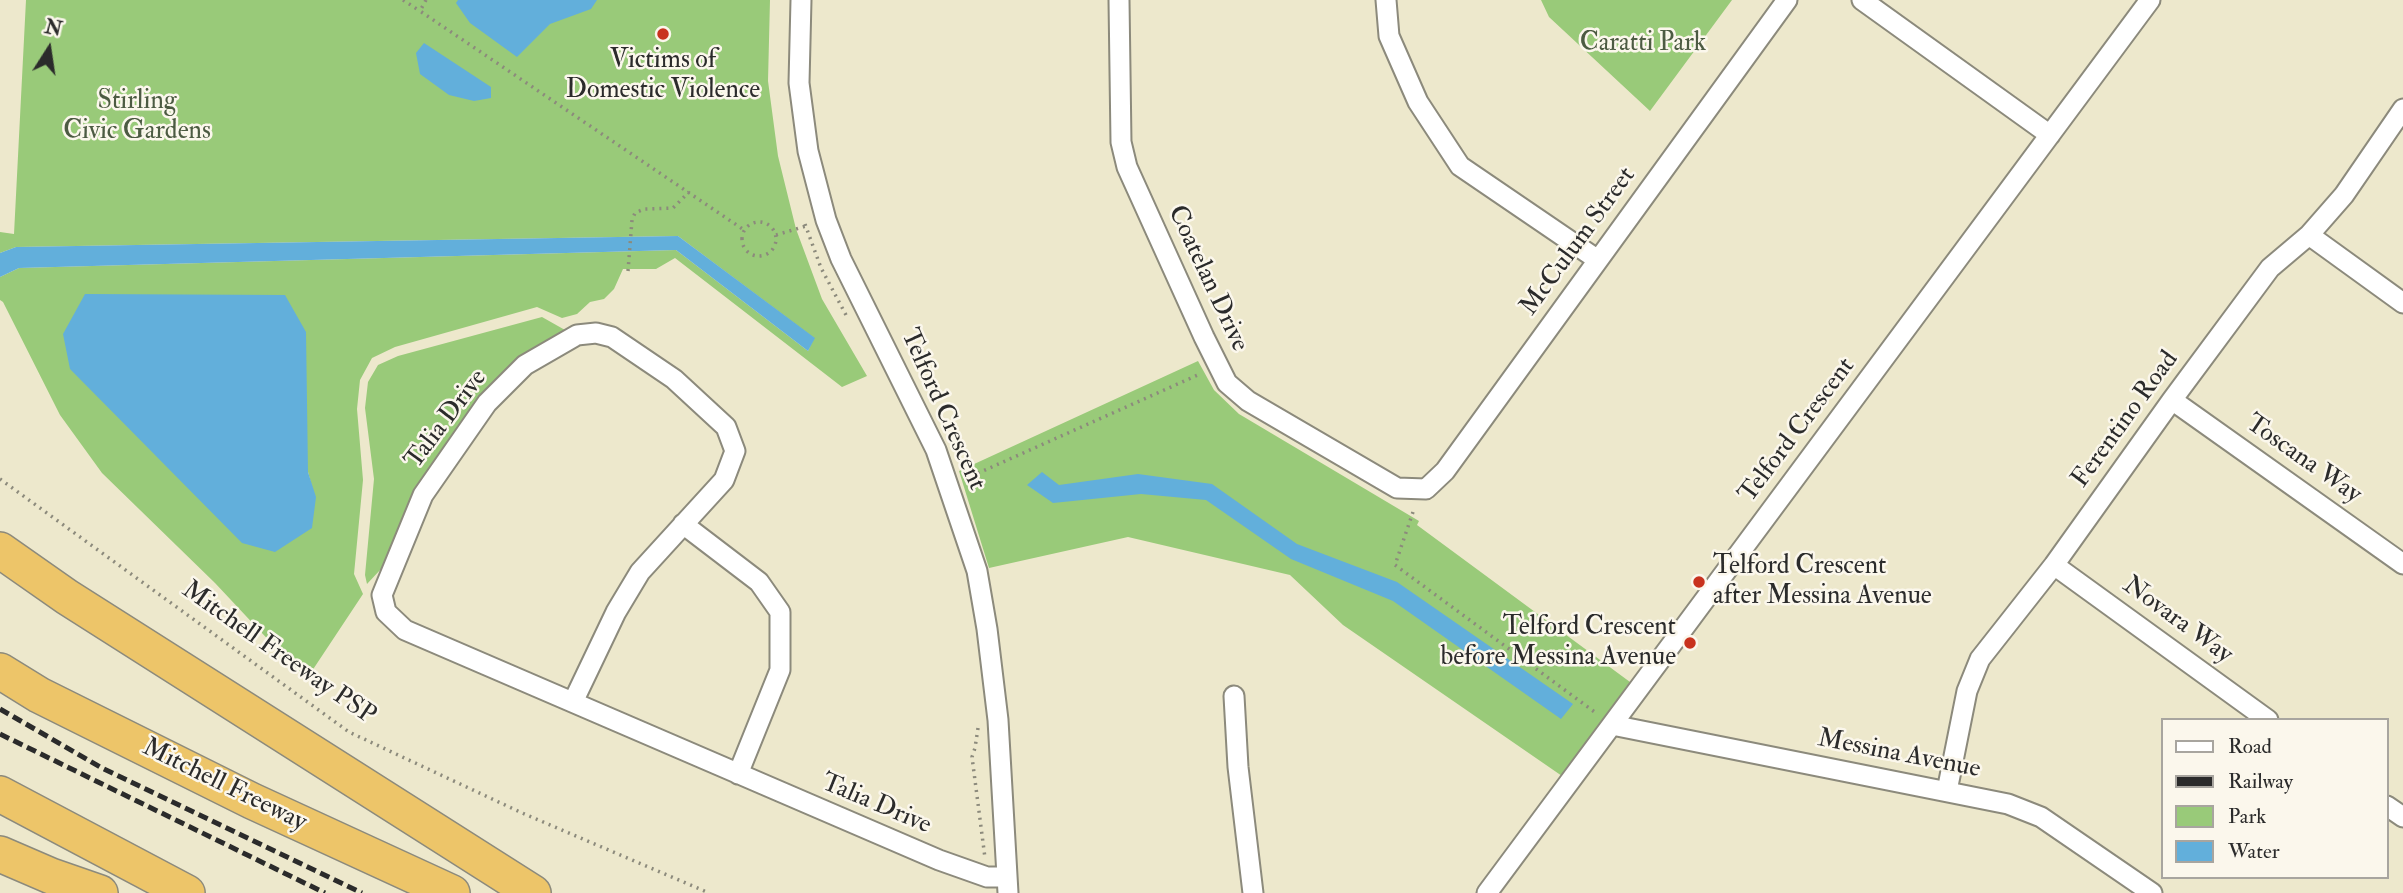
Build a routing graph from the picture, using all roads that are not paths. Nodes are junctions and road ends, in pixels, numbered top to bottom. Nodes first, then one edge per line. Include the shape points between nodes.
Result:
1 (802, 0) edge
2 (1118, 0) edge
3 (1386, 0) edge
4 (1787, 0) edge
5 (1862, 0) edge
6 (2150, 0) edge
7 (2403, 109) edge
8 (2050, 135) junction
9 (2309, 235) junction
10 (1598, 260) junction
11 (2403, 303) edge
12 (2172, 400) junction
13 (1397, 488) joint
14 (683, 524) junction
15 (0, 550) edge
16 (2403, 564) edge
17 (2054, 565) junction
18 (0, 671) edge
19 (1234, 696) dead end
20 (573, 702) junction
21 (2266, 718) edge
22 (1612, 725) junction
23 (738, 774) junction
24 (1948, 791) junction
25 (0, 794) edge
26 (0, 854) edge
27 (1008, 885) edge
28 (100, 893) edge
29 (187, 893) edge
30 (452, 893) edge
31 (533, 893) edge
32 (1253, 893) edge
33 (1487, 893) edge
34 (2152, 893) edge

1 - 27 street, Telford Crescent via 799,83 808,150 826,220 950,485 976,571 998,720
2 - 13 street, Coatelan Drive via 1121,142 1127,167 1227,383 1248,401
3 - 10 street via 1390,36 1418,102 1460,166
4 - 10 street, McCulum Street
5 - 8 street
6 - 8 street, Telford Crescent
7 - 9 street, Ferentino Road via 2344,195
8 - 22 street, Telford Crescent
9 - 11 street
9 - 12 street, Ferentino Road via 2270,268
10 - 13 street, McCulum Street via 1445,471 1426,489
12 - 16 street, Toscana Way
12 - 17 street, Ferentino Road
14 - 20 street, Talia Drive via 640,572
14 - 20 street, Talia Drive via 724,480 735,451 726,427 674,379 612,337 596,333 577,335 524,365 486,403 422,495 382,595 386,612 405,630
14 - 23 street via 759,582 780,612 779,670
15 - 31 highway
17 - 21 street, Novara Way
17 - 24 street, Ferentino Road via 1980,660 1967,691
18 - 30 highway, Mitchell Freeway via 252,801
19 - 32 street
20 - 23 street, Talia Drive
22 - 24 street, Messina Avenue
22 - 33 street, Telford Crescent
23 - 27 street, Talia Drive
24 - 34 street, Messina Avenue via 2008,804 2041,817
25 - 29 highway
26 - 28 highway

